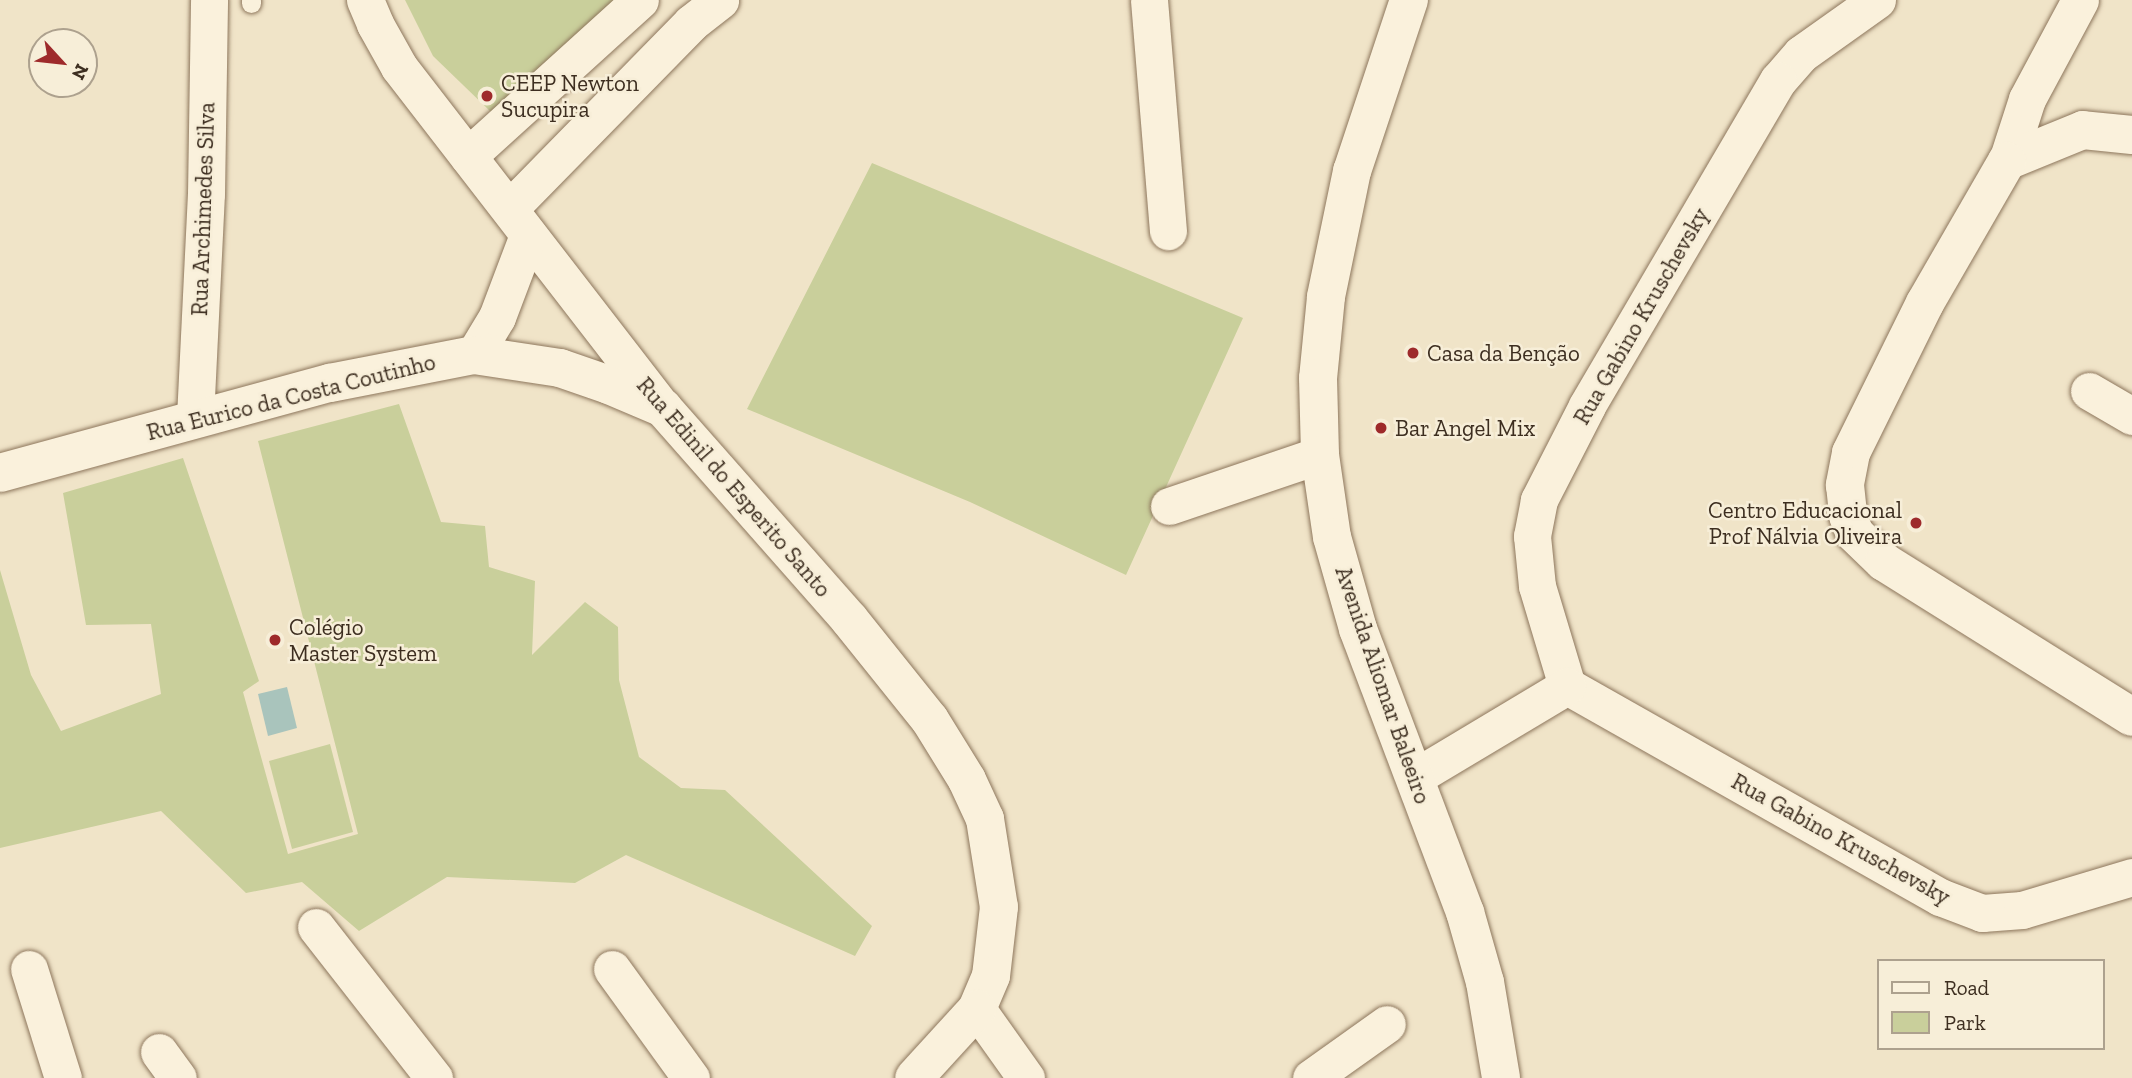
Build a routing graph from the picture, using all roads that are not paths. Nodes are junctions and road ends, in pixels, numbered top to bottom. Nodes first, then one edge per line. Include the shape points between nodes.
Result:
1 (209, 0) edge
2 (365, 0) edge
3 (640, 0) edge
4 (720, 0) edge
5 (1149, 0) edge
6 (1409, 0) edge
7 (1877, 0) edge
8 (2080, 0) edge
9 (2132, 135) edge
10 (468, 156) junction
11 (2007, 161) junction
12 (519, 221) junction
13 (1168, 231) dead end
14 (474, 355) junction
15 (2089, 391) dead end
16 (663, 408) junction
17 (2132, 416) edge
18 (195, 418) junction
19 (1320, 455) junction
20 (0, 473) edge
21 (1169, 506) dead end
22 (1567, 686) junction
23 (2132, 717) edge
24 (1415, 777) junction
25 (2132, 877) edge
26 (316, 927) dead end
27 (612, 968) dead end
28 (29, 969) dead end
29 (977, 1009) junction
30 (1387, 1024) dead end
31 (63, 1078) edge
32 (434, 1078) edge
33 (691, 1078) edge
34 (914, 1078) edge
35 (1026, 1078) edge
36 (1311, 1078) edge
37 (1502, 1078) edge

1 - 18 street, Rua Archimedes Silva
2 - 10 street, Rua Edinil do Esperito Santo via 400,67
3 - 10 street
4 - 12 street via 691,23
5 - 13 street
6 - 19 street, Avenida Aliomar Baleeiro via 1352,172 1326,297 1318,378
7 - 22 street, Rua Gabino Kruschevsky via 1801,54 1778,80 1587,406 1538,499 1532,536 1537,586
8 - 11 street via 2027,99
9 - 11 street via 2083,130
10 - 12 street, Rua Edinil do Esperito Santo
11 - 23 street via 1925,303 1851,453 1845,485 1848,516 1855,534 1884,562
12 - 14 street via 497,317
12 - 16 street, Rua Edinil do Esperito Santo
14 - 16 street, Rua Eurico da Costa Coutinho via 560,368
14 - 18 street, Rua Eurico da Costa Coutinho via 330,383
15 - 17 street
16 - 29 street, Rua Edinil do Esperito Santo via 849,619 930,720 967,780 985,819 999,906 991,976
18 - 20 street, Rua Eurico da Costa Coutinho
19 - 21 street
19 - 24 street, Avenida Aliomar Baleeiro via 1332,537 1358,629
22 - 24 street
22 - 25 street, Rua Gabino Kruschevsky via 1940,897 1982,913 2022,910
24 - 37 street, Avenida Aliomar Baleeiro via 1479,958
26 - 32 street
27 - 33 street
28 - 31 street
29 - 34 street, Rua Edinil do Esperito Santo
29 - 35 street
30 - 36 street

